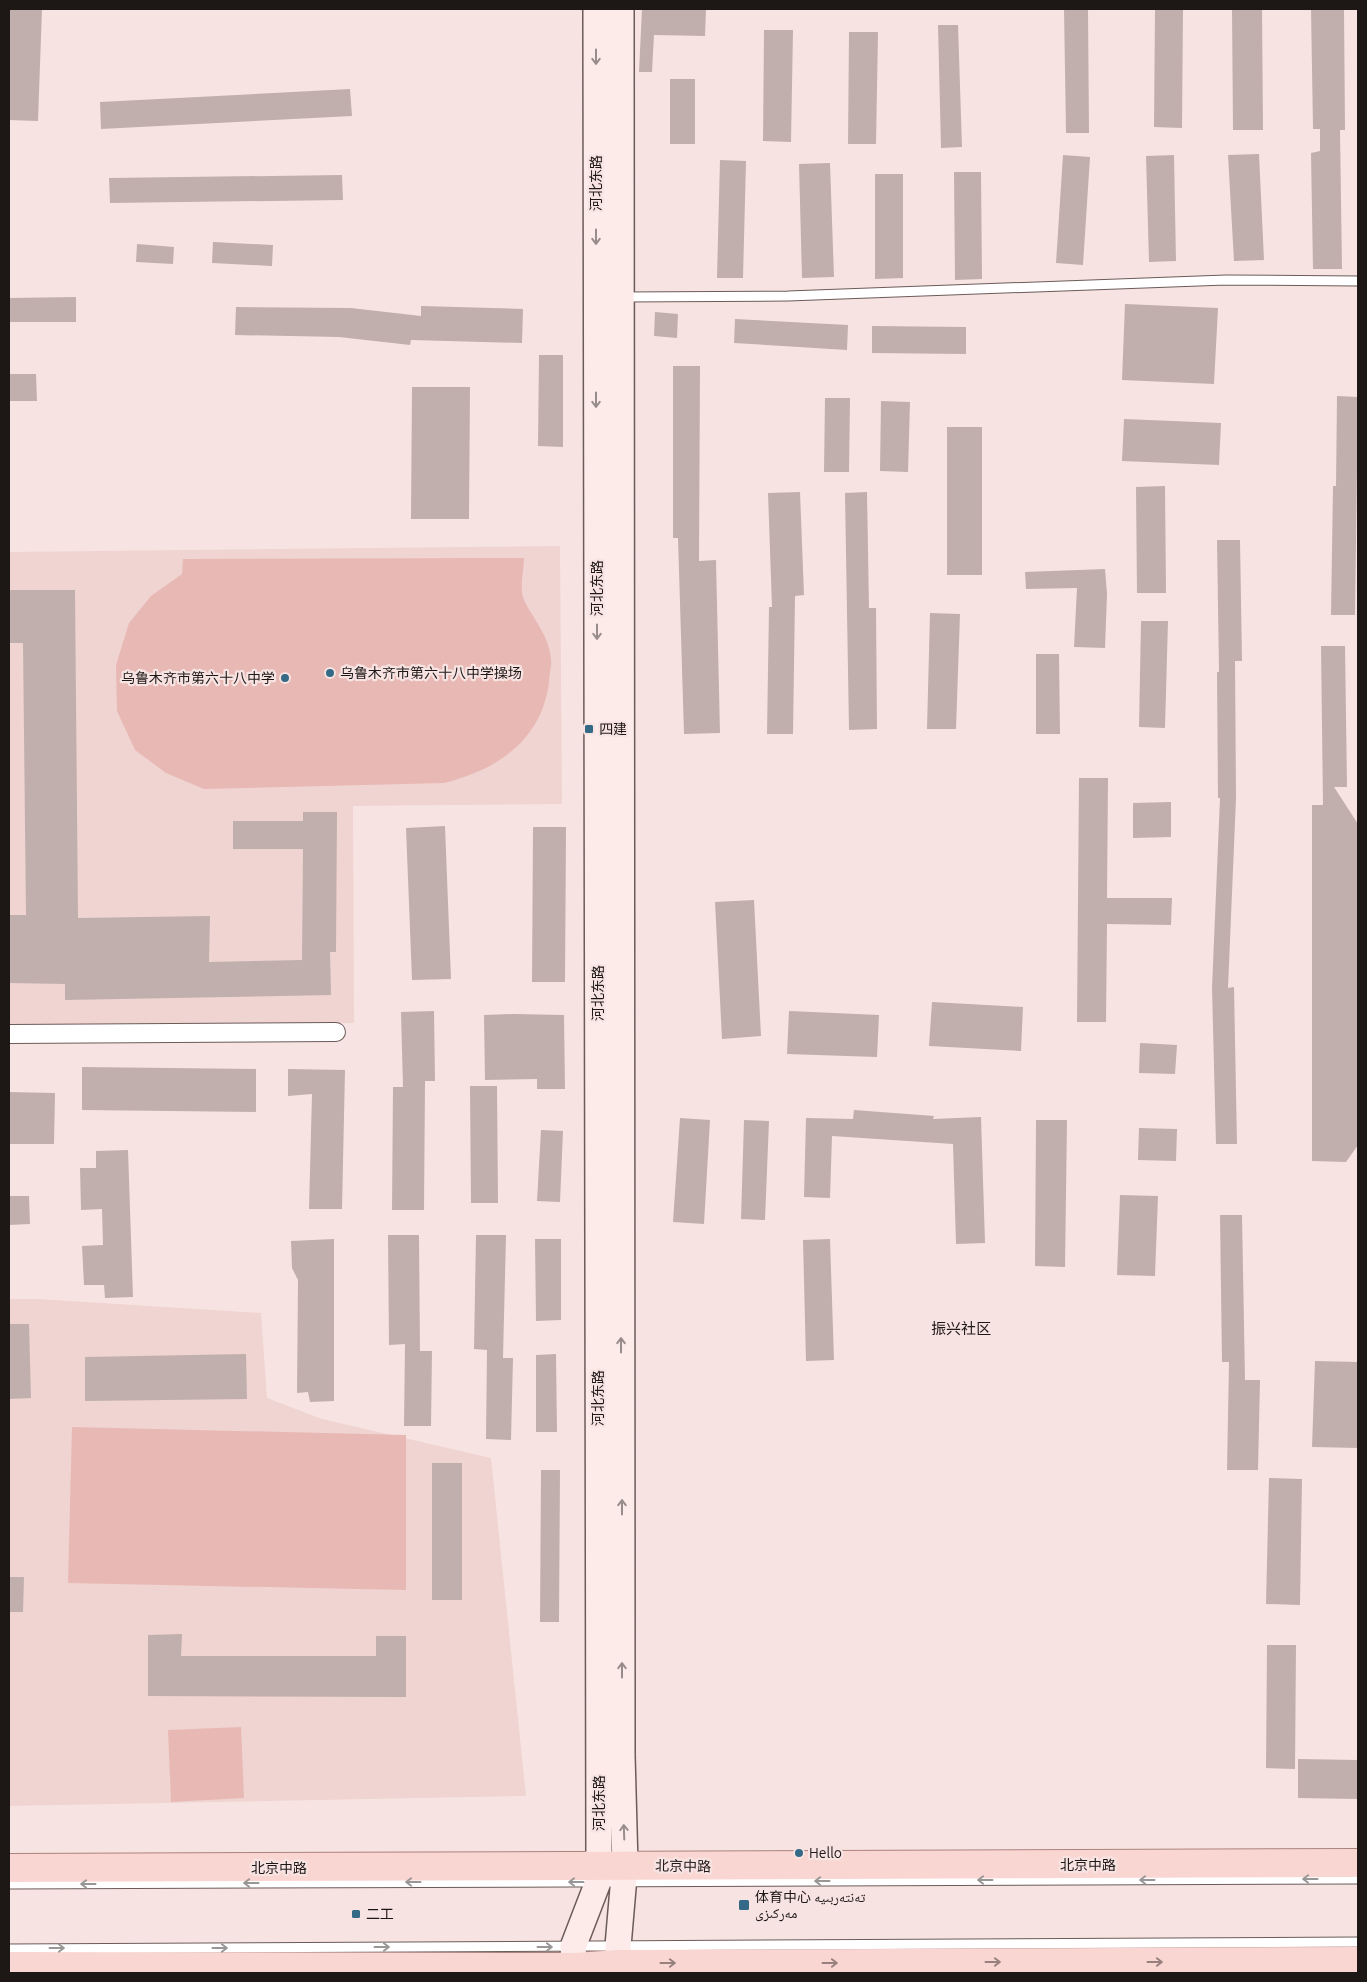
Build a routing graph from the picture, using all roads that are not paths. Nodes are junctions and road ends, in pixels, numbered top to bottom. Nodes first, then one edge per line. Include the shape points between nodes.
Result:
1 (596, 9) edge
2 (621, 9) edge
3 (1358, 281) edge
4 (619, 297) junction
5 (336, 1032) dead end
6 (9, 1034) edge
7 (1358, 1864) edge
8 (9, 1868) edge
9 (612, 1873) junction
10 (1358, 1879) edge
11 (9, 1884) edge
12 (1358, 1942) edge
13 (9, 1949) edge
14 (619, 1961) edge
15 (1358, 1961) edge
16 (574, 1962) edge
17 (9, 1966) edge

1 -> 9 main road, 河北东路
2 - 4 main road
3 - 4 lane via 1226,280 788,296
9 -> 4 main road via 622,1725
5 - 6 street
7 - 9 main road, 北京中路 via 715,1867
8 - 9 main road, 北京中路 via 536,1868
10 -> 9 lane
9 -> 11 lane
9 - 14 main road
9 - 16 main road, 河北东路
12 - 14 lane
13 -> 16 lane
14 -> 15 main road
14 - 16 main road
16 - 17 main road

